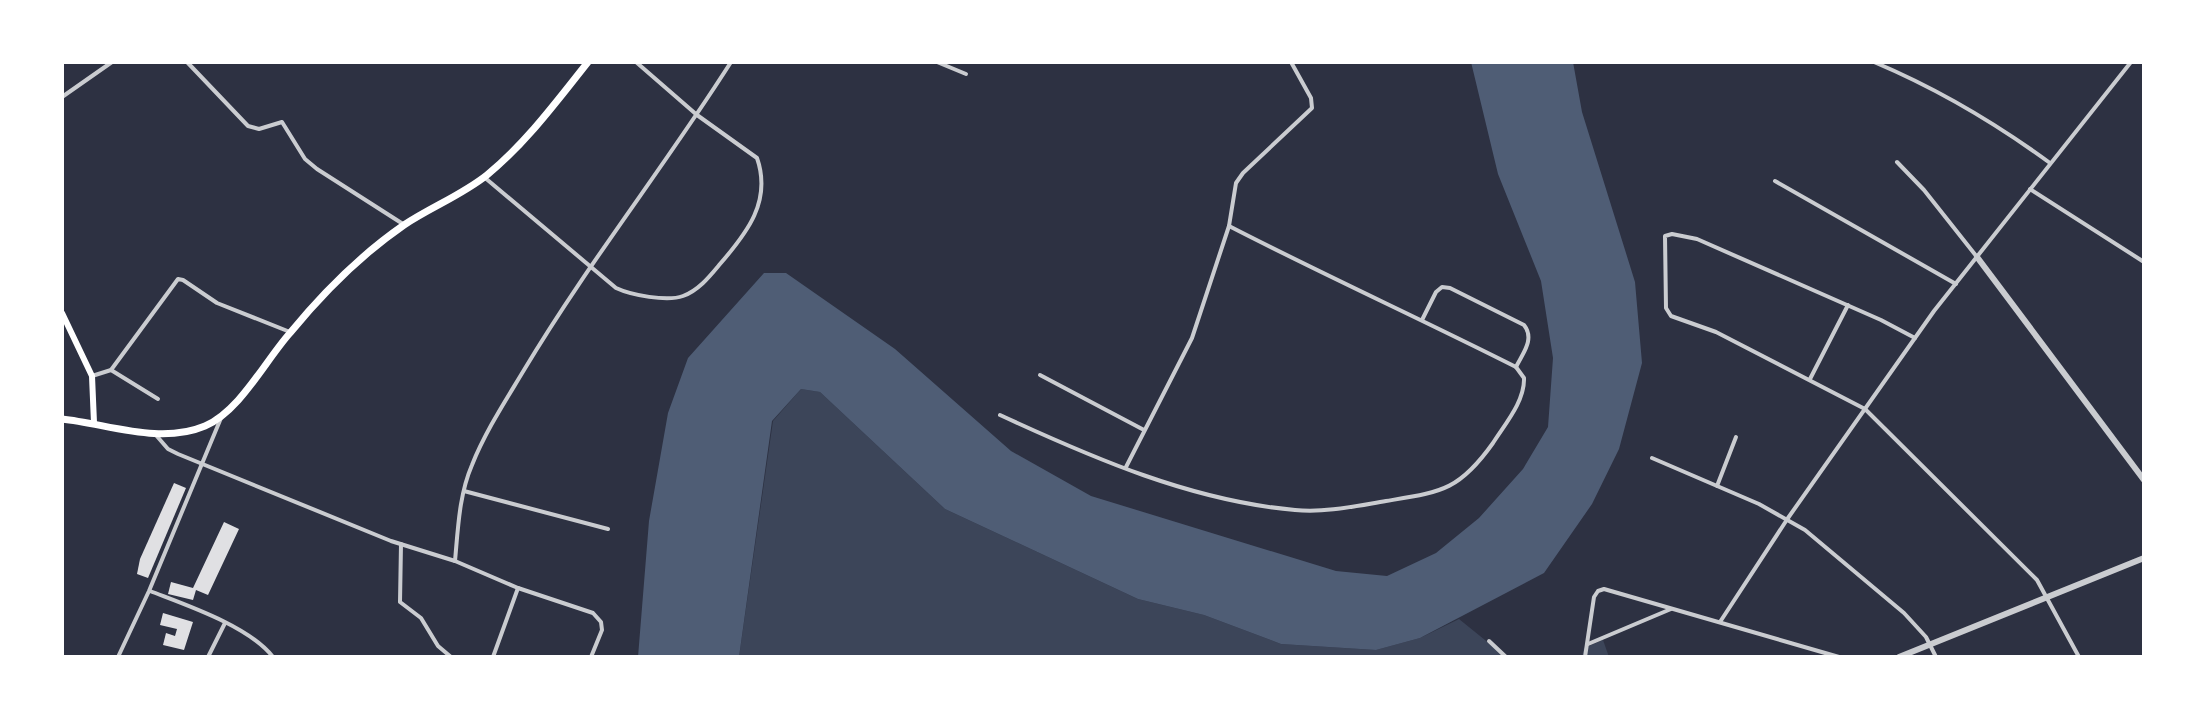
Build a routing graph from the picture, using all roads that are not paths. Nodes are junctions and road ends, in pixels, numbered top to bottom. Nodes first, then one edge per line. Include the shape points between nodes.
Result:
1 (112, 62) edge
2 (187, 62) edge
3 (588, 62) edge
4 (636, 62) edge
5 (731, 62) edge
6 (937, 62) edge
7 (1291, 62) edge
8 (1874, 62) edge
9 (2131, 62) edge
10 (966, 74) dead end
11 (62, 97) edge
12 (697, 115) junction
13 (1897, 162) dead end
14 (2050, 163) junction
15 (484, 177) junction
16 (1775, 181) dead end
17 (2030, 189) junction
18 (405, 225) junction
19 (1229, 226) junction
20 (1977, 257) junction
21 (2144, 262) edge
22 (590, 268) junction
23 (1956, 284) junction
24 (1848, 305) junction
25 (62, 313) edge
26 (1422, 320) junction
27 (290, 332) junction
28 (1915, 338) junction
29 (1516, 367) junction
30 (111, 370) junction
31 (1040, 375) dead end
32 (92, 376) junction
33 (1810, 379) junction
34 (158, 399) dead end
35 (1865, 409) junction
36 (1000, 415) dead end
37 (222, 416) junction
38 (62, 419) edge
39 (94, 423) junction
40 (1144, 430) junction
41 (154, 433) junction
42 (1736, 437) dead end
43 (1652, 458) dead end
44 (204, 464) junction
45 (1126, 469) junction
46 (2144, 480) edge
47 (1717, 486) junction
48 (464, 491) junction
49 (1788, 518) junction
50 (608, 529) dead end
51 (401, 544) junction
52 (2144, 558) edge
53 (455, 561) junction
54 (518, 588) junction
55 (149, 591) junction
56 (2049, 599) junction
57 (1673, 608) junction
58 (1720, 622) junction
59 (225, 623) junction
60 (1489, 641) dead end
61 (1588, 644) junction
62 (1931, 645) junction
63 (118, 657) edge
64 (208, 657) edge
65 (273, 657) edge
66 (450, 657) edge
67 (493, 657) edge
68 (591, 657) edge
69 (1506, 657) edge
70 (1585, 657) edge
71 (1839, 657) edge
72 (1899, 657) edge
73 (1936, 657) edge
74 (2079, 657) edge

1 - 11 street
2 - 18 street via 248,126 259,129 282,122 305,159
3 - 15 highway
4 - 12 street
5 - 12 street
6 - 10 street
7 - 19 street via 1312,108 1243,173 1231,201
8 - 14 street via 1970,108
9 - 14 street
12 - 22 street
12 - 22 street via 757,158 760,203 744,237 698,287 678,297 624,292
13 - 20 street
14 - 17 street
15 - 18 highway
15 - 22 street
16 - 23 street
17 - 20 street
17 - 21 street
18 - 27 highway via 358,263
19 - 26 street
19 - 40 street via 1192,338
20 - 23 street
20 - 46 street
22 - 48 street via 501,409
23 - 28 street
24 - 28 street
24 - 33 street
24 - 33 street via 1697,239 1665,236 1666,308 1671,316 1716,332
25 - 32 main road
26 - 29 street
26 - 29 street via 1442,287 1500,312 1524,325 1530,335
27 - 30 street via 217,303 180,279
27 - 37 highway
28 - 35 street
29 - 45 street via 1525,386 1505,425 1481,460 1438,492 1346,508 1297,510 1219,497
30 - 32 street
30 - 34 street
31 - 40 street
32 - 39 main road
33 - 35 street
35 - 49 street
35 - 56 street via 2029,571
36 - 45 street
37 - 41 highway via 185,432
37 - 44 street
38 - 39 highway
39 - 41 highway
40 - 45 street
41 - 44 street via 168,449
42 - 47 street
43 - 47 street
44 - 51 street
44 - 55 street
47 - 49 street
48 - 50 street
48 - 53 street
49 - 58 street
49 - 62 street via 1904,613
51 - 53 street
51 - 66 street via 400,602 421,618
52 - 56 street
53 - 54 street
54 - 67 street
54 - 68 street via 598,617 602,630
55 - 59 street
55 - 63 street
56 - 62 street
56 - 74 street
57 - 58 street
57 - 61 street
57 - 61 street via 1601,589 1594,597
58 - 71 street
59 - 64 street
59 - 65 street
60 - 69 street
61 - 70 street
62 - 72 street
62 - 73 street

